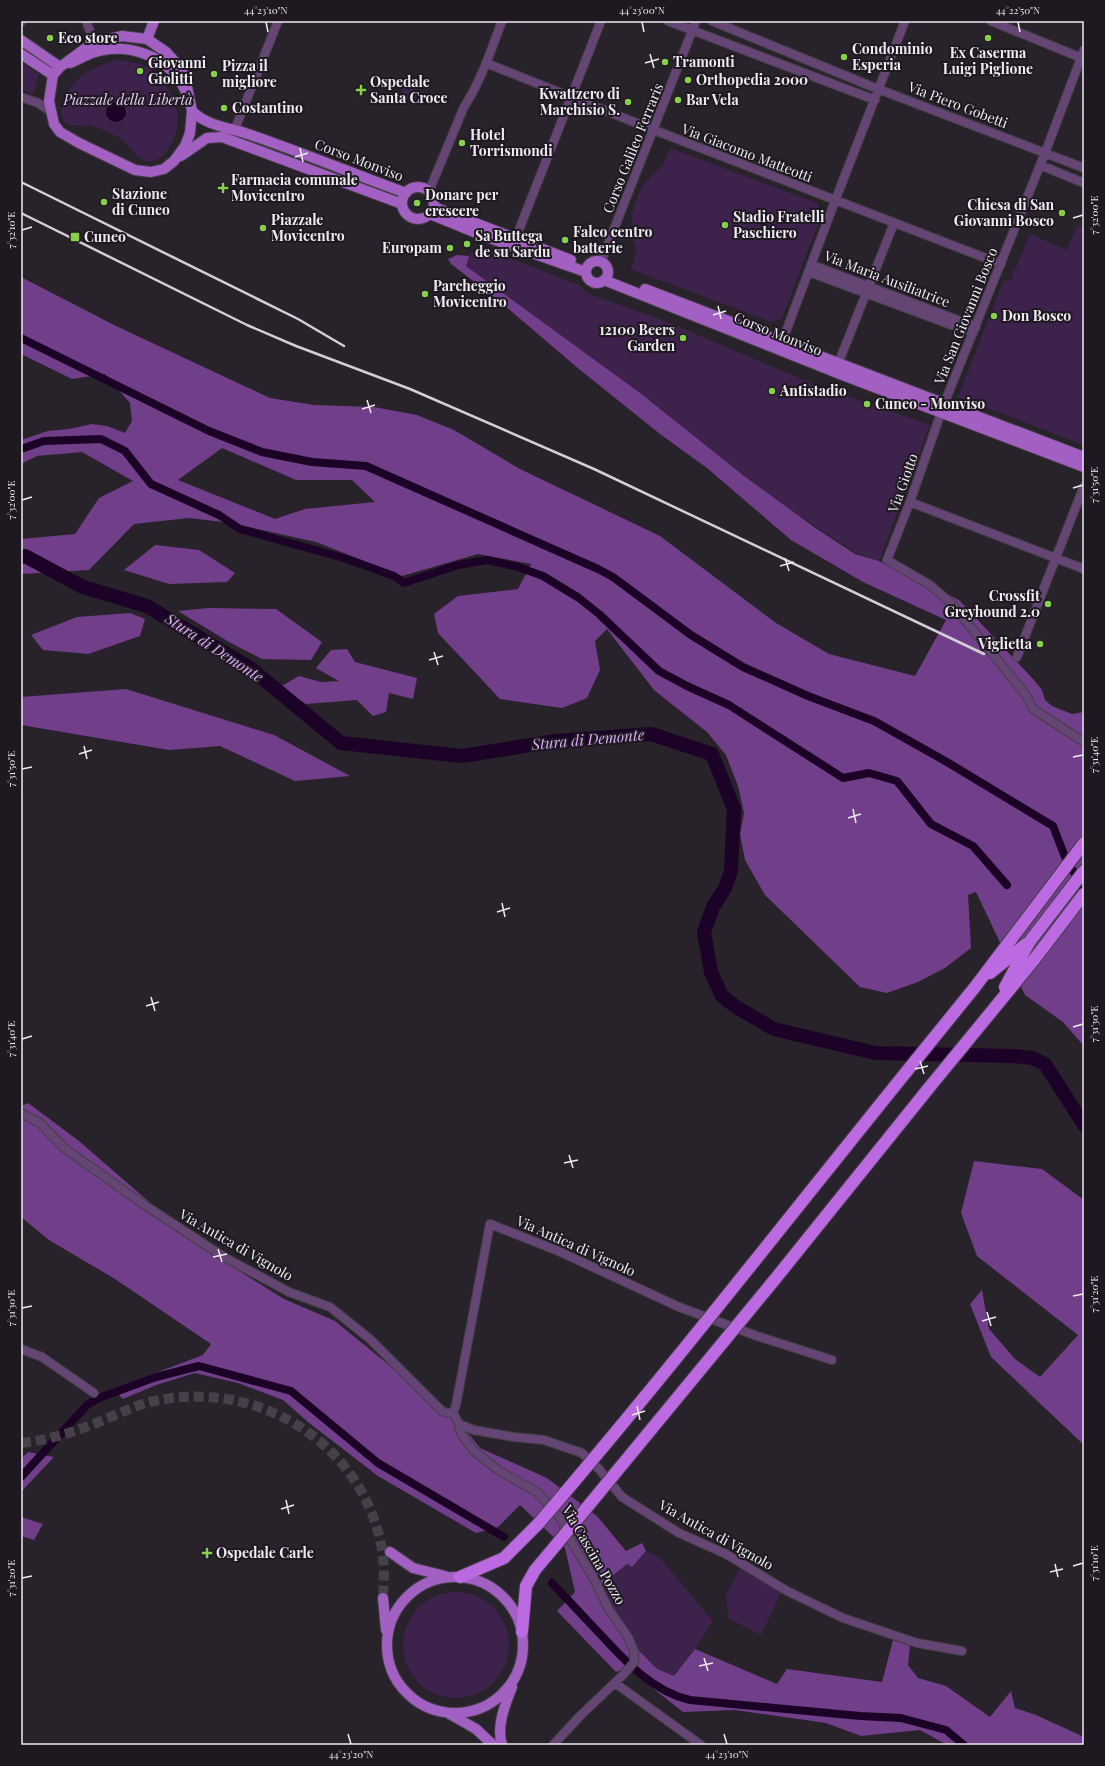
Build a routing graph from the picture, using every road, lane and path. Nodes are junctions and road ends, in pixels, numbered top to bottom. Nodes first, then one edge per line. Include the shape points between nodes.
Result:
1 (86, 21) edge
2 (154, 21) edge
3 (278, 21) edge
4 (502, 21) edge
5 (601, 21) edge
6 (668, 21) edge
7 (696, 21) edge
8 (712, 21) edge
9 (905, 21) edge
10 (995, 22) edge
11 (693, 30) junction
12 (147, 39) junction
13 (21, 40) edge
14 (94, 42) junction
15 (21, 54) edge
16 (1083, 55) edge
17 (486, 63) junction
18 (60, 66) junction
19 (53, 75) junction
20 (879, 89) junction
21 (21, 97) edge
22 (572, 97) junction
23 (874, 100) junction
24 (191, 107) junction
25 (50, 111) junction
26 (235, 129) junction
27 (654, 130) junction
28 (1045, 153) junction
29 (174, 161) junction
30 (1040, 165) junction
31 (1084, 168) edge
32 (1084, 183) edge
33 (429, 191) junction
34 (406, 193) junction
35 (835, 201) junction
36 (402, 204) junction
37 (432, 211) junction
38 (894, 223) junction
39 (515, 240) junction
40 (601, 262) junction
41 (1001, 264) junction
42 (587, 269) junction
43 (810, 269) junction
44 (606, 277) junction
45 (868, 290) junction
46 (975, 330) junction
47 (782, 342) junction
48 (838, 364) junction
49 (943, 409) junction
50 (1084, 457) edge
51 (1084, 466) edge
52 (1084, 486) edge
53 (910, 502) junction
54 (1056, 559) junction
55 (1084, 569) edge
56 (1018, 657) dead end
57 (1084, 742) edge
58 (1084, 843) edge
59 (1084, 871) edge
60 (1084, 894) edge
61 (1030, 941) junction
62 (975, 987) junction
63 (990, 1013) junction
64 (21, 1113) edge
65 (21, 1349) edge
66 (832, 1360) dead end
67 (94, 1393) dead end
68 (453, 1413) junction
69 (459, 1424) junction
70 (390, 1552) dead end
71 (454, 1577) junction
72 (383, 1598) tunnel mouth
73 (522, 1632) junction
74 (387, 1640) junction
75 (962, 1651) dead end
76 (516, 1677) junction
77 (615, 1683) junction
78 (448, 1713) junction
79 (493, 1745) edge
80 (502, 1745) edge
81 (554, 1745) edge
82 (701, 1745) edge

1 - 14 street
2 - 12 main road
3 - 26 street
4 - 17 street
5 - 22 street
6 - 11 street
7 - 11 street, Corso Galileo Ferraris
8 - 20 street, Via Piero Gobetti
9 - 20 street
10 - 16 street
11 - 23 street
11 - 27 street, Corso Galileo Ferraris
12 - 14 main road via 122,36
12 - 24 main road via 166,52 179,66 185,77
13 - 18 main road
14 - 18 main road
15 - 19 main road
16 - 28 street, Via San Giovanni Bosco
17 - 22 street, Via Giacomo Matteotti
17 - 33 street via 472,96 464,107
18 - 19 main road
18 - 24 main road via 93,53 134,50 154,58 172,71 185,89
19 - 25 main road
20 - 23 street
20 - 28 street, Via Piero Gobetti
21 - 25 street
22 - 27 street, Via Giacomo Matteotti
22 - 39 street
23 - 35 street
24 - 26 main road, Corso Monviso via 197,116
24 - 29 main road via 190,133 185,146
25 - 29 main road via 60,132 136,170 151,172 164,169
26 - 34 main road, Corso Monviso
27 - 35 street, Via Giacomo Matteotti
27 - 40 street, Corso Galileo Ferraris
28 - 30 street, Via San Giovanni Bosco
28 - 31 street, Via Piero Gobetti
29 - 36 main road, Corso Monviso via 207,138 222,136
30 - 32 street
30 - 41 street, Via San Giovanni Bosco
33 - 34 main road via 417,187
33 - 37 main road via 434,199
34 - 36 main road
35 - 38 street, Via Giacomo Matteotti
35 - 43 street
36 - 37 main road via 405,212 412,218 423,218
37 - 39 main road
37 - 42 main road via 484,236
38 - 41 street, Via Giacomo Matteotti
38 - 45 street
39 - 42 main road
40 - 42 main road via 595,261
40 - 44 main road via 606,267
41 - 46 street, Via San Giovanni Bosco
42 - 44 main road via 591,281 598,283
43 - 45 street, Via Maria Ausiliatrice
43 - 47 street
44 - 47 main road, Corso Monviso
44 - 49 main road, Corso Monviso
45 - 46 street, Via Maria Ausiliatrice
45 - 48 street
46 - 49 street, Via San Giovanni Bosco
47 - 48 main road, Corso Monviso
48 - 49 main road, Corso Monviso
49 - 50 main road
49 - 51 main road
49 - 53 street, Via Giotto
52 - 54 street
53 - 54 street
53 - 57 street, Via Giotto via 887,560 930,585 951,603 1026,695 1033,709
54 - 55 street
54 - 56 street
58 - 62 highway
59 - 61 highway
60 - 63 highway
61 - 62 highway
61 - 63 highway
62 - 71 highway, bridge via 582,1474 539,1523 504,1558
63 - 73 highway, bridge via 535,1570 526,1586
64 - 68 street, Via Antica di Vignolo via 40,1124 64,1148 224,1257 289,1292 330,1307 370,1339 442,1411
65 - 67 street via 42,1356
66 - 68 street, Via Antica di Vignolo via 679,1307 556,1250 490,1224
68 - 69 street
69 - 75 street, Via Antica di Vignolo via 474,1430 544,1440 582,1453 622,1497 680,1533 726,1554 787,1591 843,1618 917,1643
69 - 77 street, Via Cascina Pozzo via 462,1435 473,1450 498,1470 537,1492 560,1517 634,1651 635,1659
70 - 71 main road via 413,1568
71 - 73 main road via 481,1582 500,1594 514,1611
71 - 74 main road via 430,1581 400,1604 391,1621
72 - 74 main road
73 - 76 main road via 523,1655
74 - 78 main road via 388,1659 395,1678 407,1693 429,1708
76 - 78 main road via 504,1693 488,1705 469,1712
76 - 80 main road via 503,1711
77 - 81 street, Via Cascina Pozzo
77 - 82 street
78 - 79 main road via 476,1729

